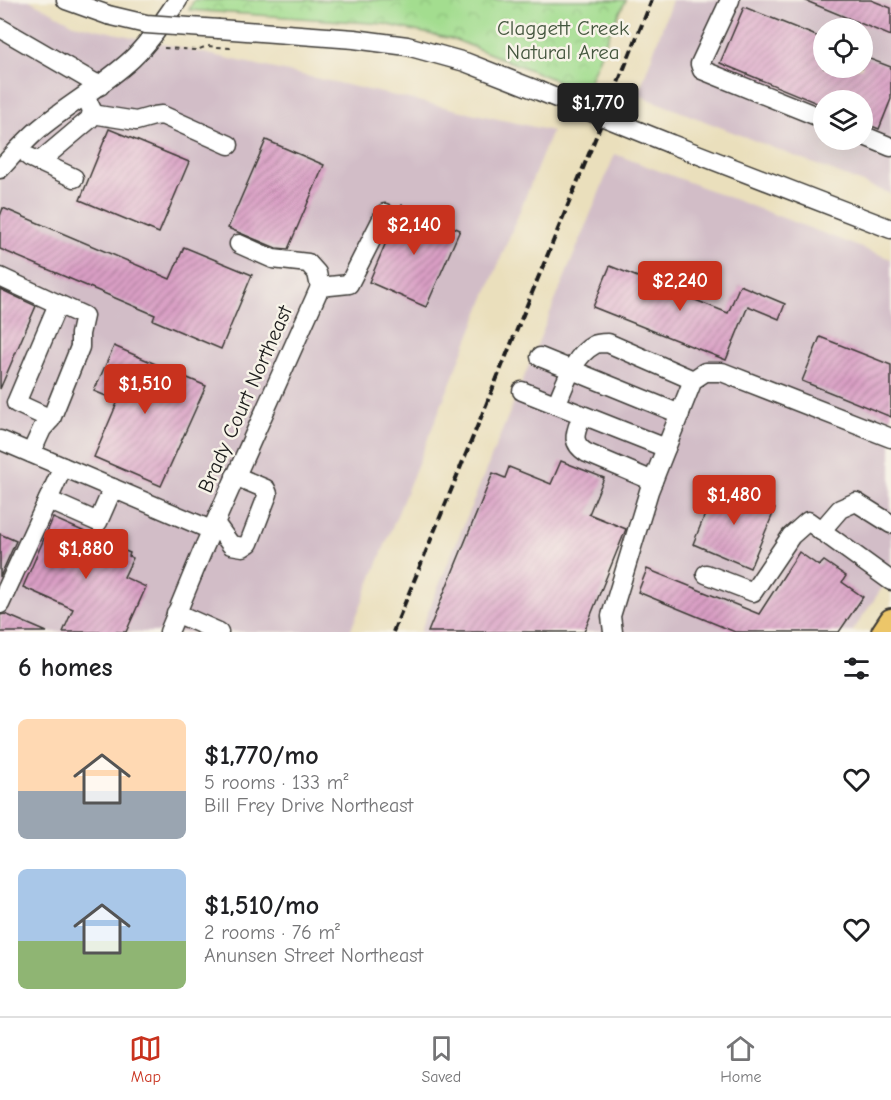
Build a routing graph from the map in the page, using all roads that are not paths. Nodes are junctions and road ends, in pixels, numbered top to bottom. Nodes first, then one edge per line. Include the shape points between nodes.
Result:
1 (66, 0) edge
2 (178, 0) edge
3 (730, 0) edge
4 (0, 28) edge
5 (100, 86) junction
6 (81, 99) junction
7 (92, 114) junction
8 (813, 115) edge
9 (873, 140) edge
10 (229, 145) dead end
11 (891, 147) edge
12 (16, 151) junction
13 (39, 162) junction
14 (0, 169) edge
15 (74, 178) dead end
16 (385, 213) dead end
17 (891, 229) edge
18 (240, 244) dead end
19 (0, 277) edge
20 (320, 287) junction
21 (58, 304) junction
22 (540, 357) dead end
23 (572, 370) junction
24 (693, 381) junction
25 (522, 391) dead end
26 (556, 405) junction
27 (680, 414) junction
28 (582, 415) junction
29 (51, 419) junction
30 (891, 438) edge
31 (0, 440) edge
32 (666, 448) junction
33 (31, 453) junction
34 (63, 467) junction
35 (235, 476) junction
36 (653, 481) junction
37 (113, 488) junction
38 (48, 500) junction
39 (891, 524) edge
40 (213, 526) junction
41 (821, 531) junction
42 (706, 574) dead end
43 (891, 581) edge
44 (0, 604) edge
45 (177, 613) junction
46 (169, 632) edge
47 (219, 632) edge
48 (613, 632) edge

1 - 17 street, bridge via 146,24 354,39 407,46 465,62
2 - 5 street via 143,47
3 - 8 street via 700,64 702,70
4 - 5 street
5 - 6 street
6 - 7 street
6 - 12 street
7 - 10 street via 136,122 162,115
7 - 13 street
9 - 11 street
12 - 13 street
12 - 14 street
13 - 15 street
16 - 20 street via 348,284
18 - 20 street via 273,259 308,263 317,273
19 - 21 street
20 - 35 street, Brady Court Northeast
21 - 29 street via 84,316 80,347
21 - 29 street via 16,403
22 - 23 street
23 - 24 street via 582,354 595,344 608,343
23 - 26 street
23 - 27 street
24 - 27 street
24 - 30 street via 705,372 722,372
25 - 26 street
26 - 28 street
27 - 32 street
28 - 32 street
28 - 36 street via 576,432 580,449
29 - 33 street
31 - 33 street
32 - 36 street
33 - 34 street
34 - 37 street
34 - 38 street
35 - 40 street, Brady Court Northeast
35 - 40 street via 266,489 268,494 249,543 243,547 231,544
36 - 48 street via 611,616
37 - 38 street via 98,522
37 - 40 street
38 - 44 street
39 - 41 street via 856,502 840,509
40 - 45 street, Brady Court Northeast
41 - 42 street via 808,521 791,536 753,592
41 - 43 street
45 - 46 street, Brady Court Northeast
45 - 47 street

